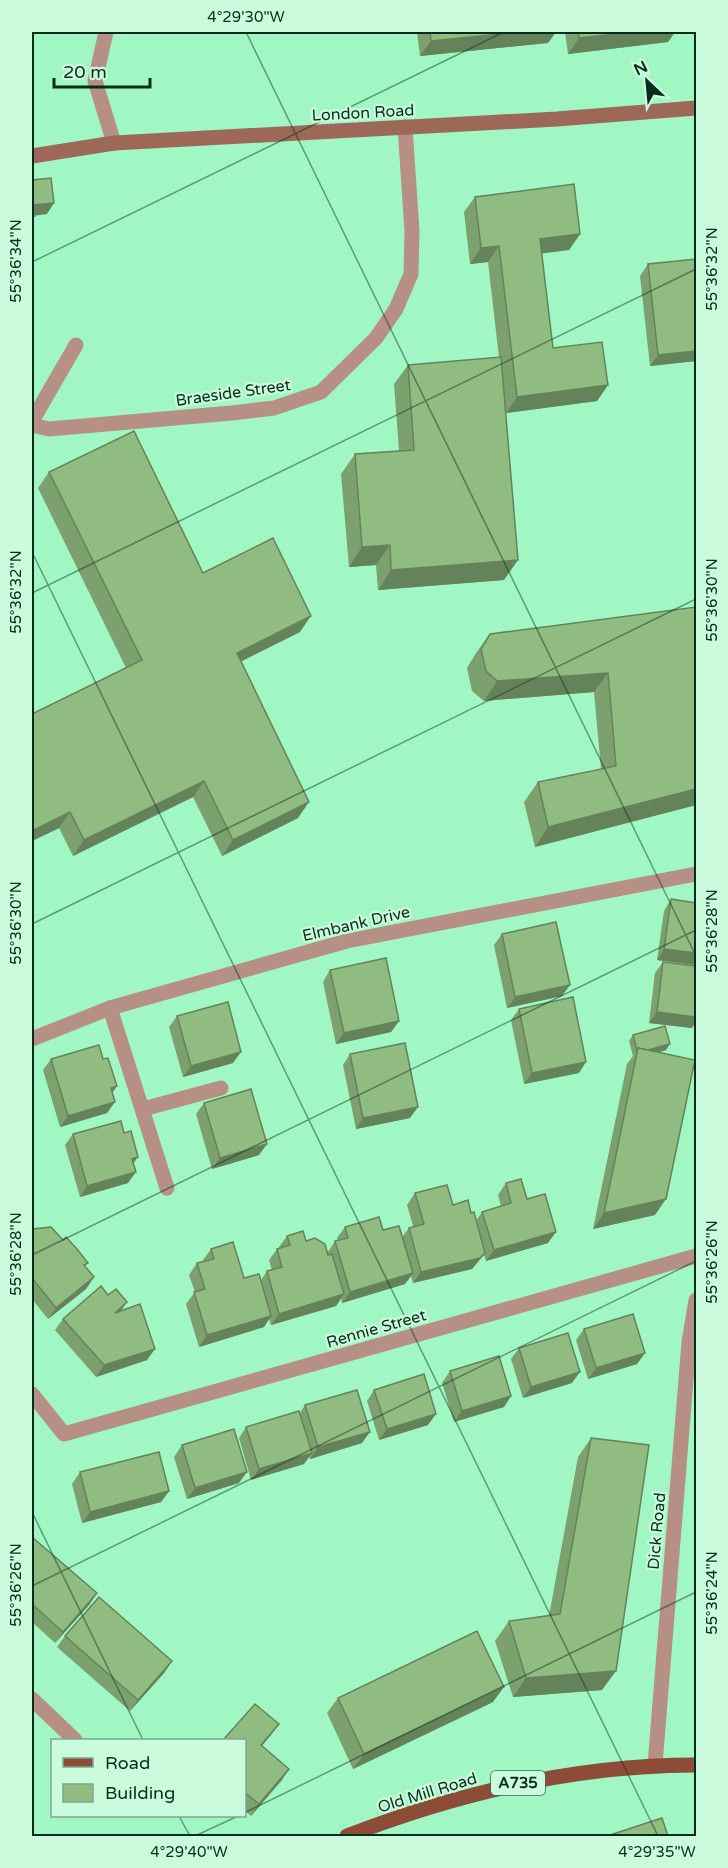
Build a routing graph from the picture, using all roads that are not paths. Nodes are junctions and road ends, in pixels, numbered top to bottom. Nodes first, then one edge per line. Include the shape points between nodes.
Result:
1 (106, 32) edge
2 (696, 108) edge
3 (405, 127) junction
4 (114, 143) junction
5 (32, 156) edge
6 (76, 345) dead end
7 (32, 423) edge
8 (696, 874) edge
9 (110, 1008) junction
10 (32, 1039) edge
11 (221, 1088) dead end
12 (143, 1110) junction
13 (167, 1188) dead end
14 (696, 1256) edge
15 (696, 1300) edge
16 (32, 1394) edge
17 (32, 1699) edge
18 (74, 1739) edge
19 (655, 1765) junction
20 (696, 1766) edge
21 (348, 1836) edge

1 - 4 street via 95,81
2 - 3 main road, London Road
3 - 4 main road, London Road
3 - 7 street, Braeside Street via 411,274 396,309 376,338 321,392 274,408 232,414 49,429
4 - 5 main road, London Road
6 - 7 street, Braeside Street
8 - 9 street, Elmbank Drive via 347,941
9 - 10 street, Elmbank Drive
9 - 12 street
11 - 12 street
12 - 13 street
14 - 16 street, Rennie Street via 64,1434
15 - 19 street, Dick Road via 689,1342
17 - 18 street
19 - 20 main road, Old Mill Road / A735
19 - 21 main road, Old Mill Road / A735 via 513,1784

